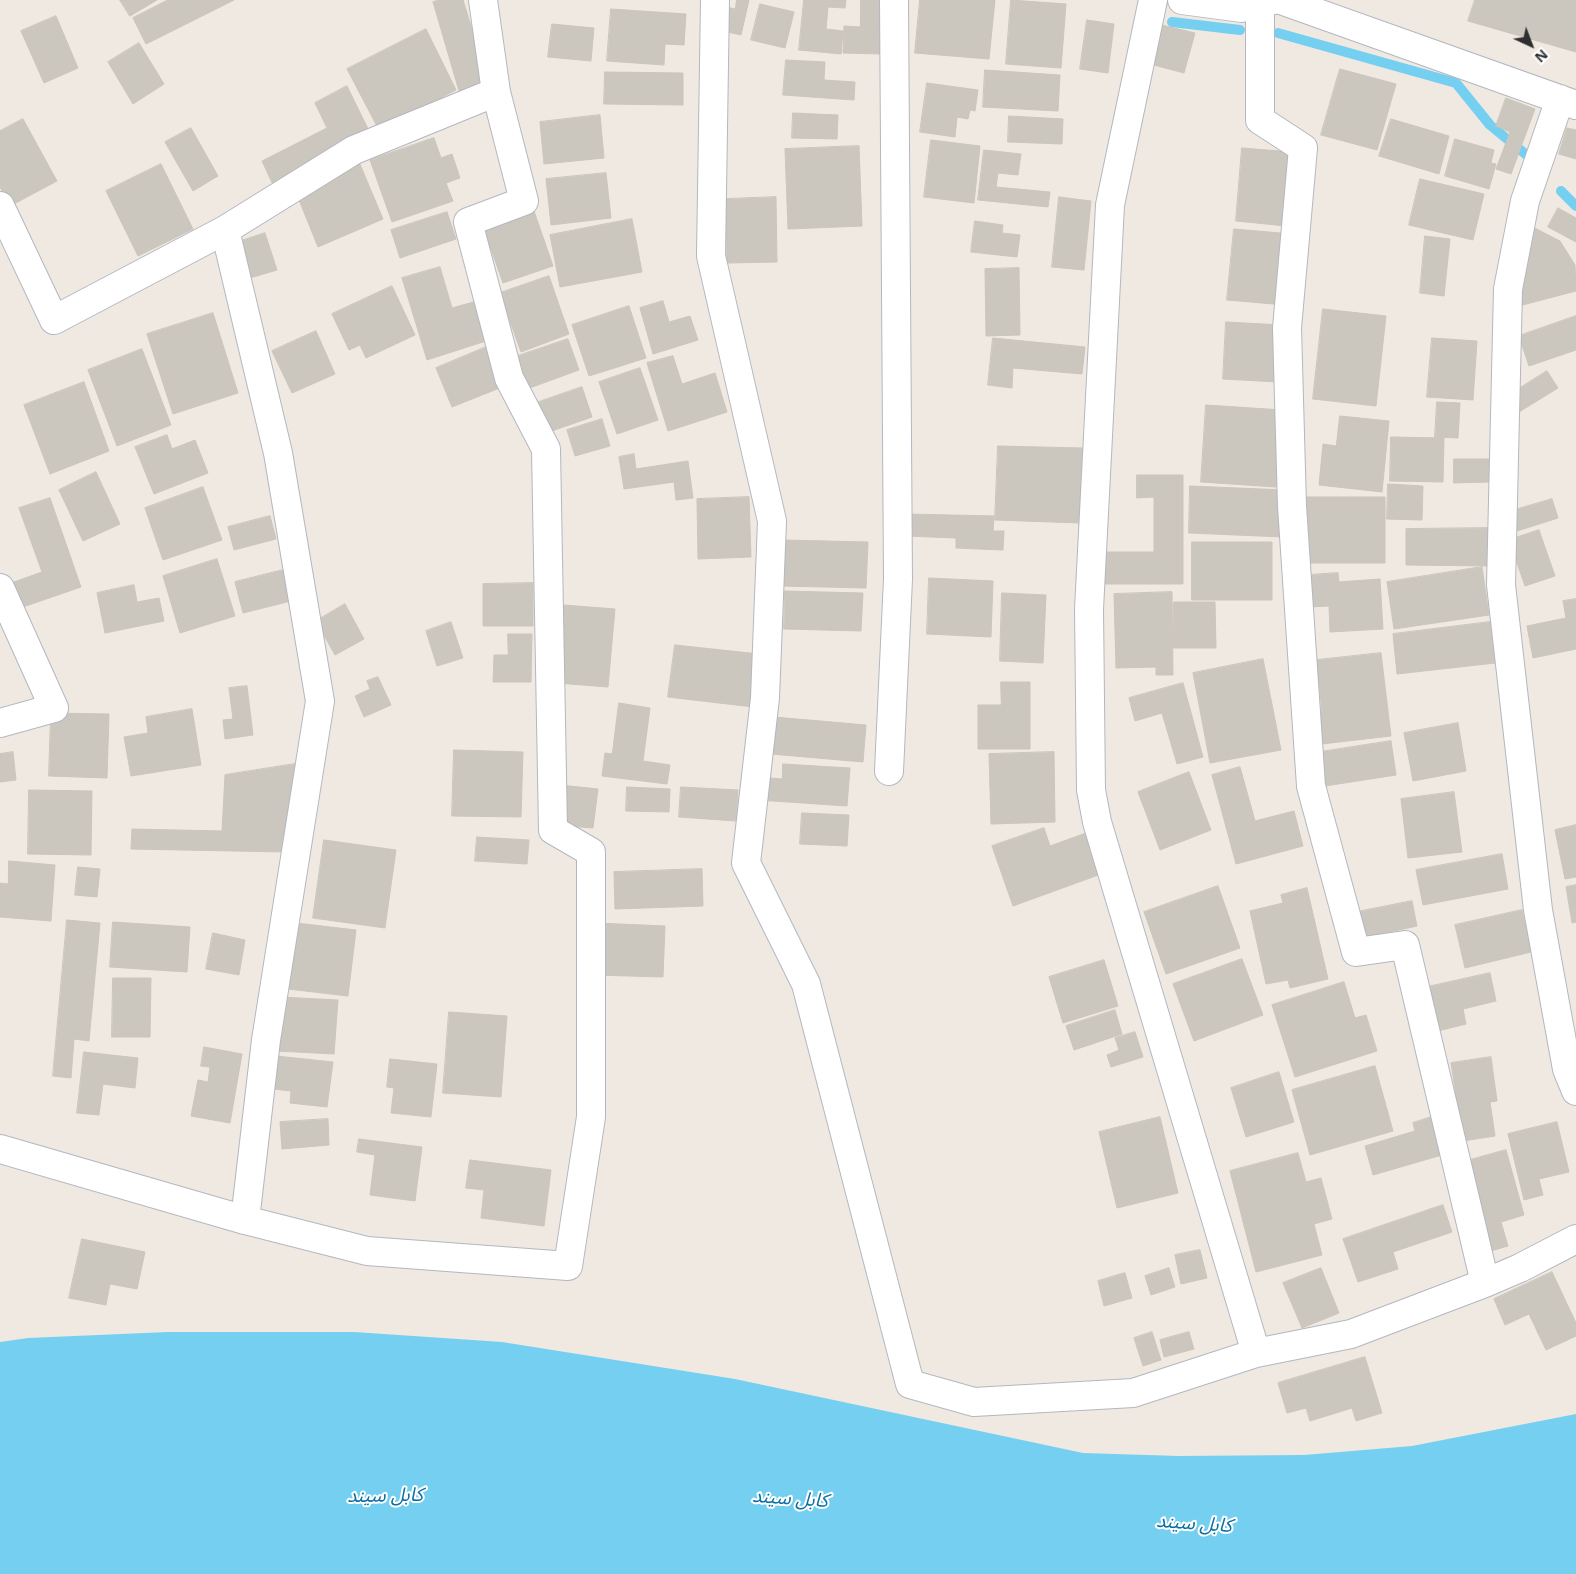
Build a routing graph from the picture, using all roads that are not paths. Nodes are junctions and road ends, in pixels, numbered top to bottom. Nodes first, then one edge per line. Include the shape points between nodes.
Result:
1 (483, 0) edge
2 (715, 0) edge
3 (894, 0) edge
4 (1153, 0) edge
5 (1182, 0) edge
6 (1269, 1) edge
7 (496, 92) junction
8 (1568, 102) edge
9 (0, 206) edge
10 (225, 230) junction
11 (0, 588) edge
12 (0, 723) edge
13 (889, 770) dead end
14 (1576, 1091) edge
15 (0, 1149) edge
16 (245, 1220) junction
17 (1576, 1239) edge
18 (1485, 1283) junction
19 (1256, 1354) junction

1 - 7 street
2 - 19 street via 711,256 772,520 765,698 746,863 806,984 910,1384 974,1402 1133,1393
3 - 13 street via 898,579
4 - 19 street via 1110,205 1089,609 1091,790 1097,822
5 - 6 street via 1242,8
6 - 8 street
6 - 18 street via 1261,63 1260,120 1303,148 1287,328 1292,506 1312,786 1356,952 1404,945
7 - 10 street via 354,150
7 - 16 street via 524,201 468,222 509,378 546,448 553,830 591,852 591,1117 568,1266 367,1251
8 - 14 street via 1525,201 1508,289 1502,585 1538,910 1567,1069
9 - 10 street via 54,320
10 - 16 street via 278,453 320,701 268,1031
11 - 12 street via 54,708
15 - 16 street
17 - 18 street
18 - 19 street via 1351,1334

